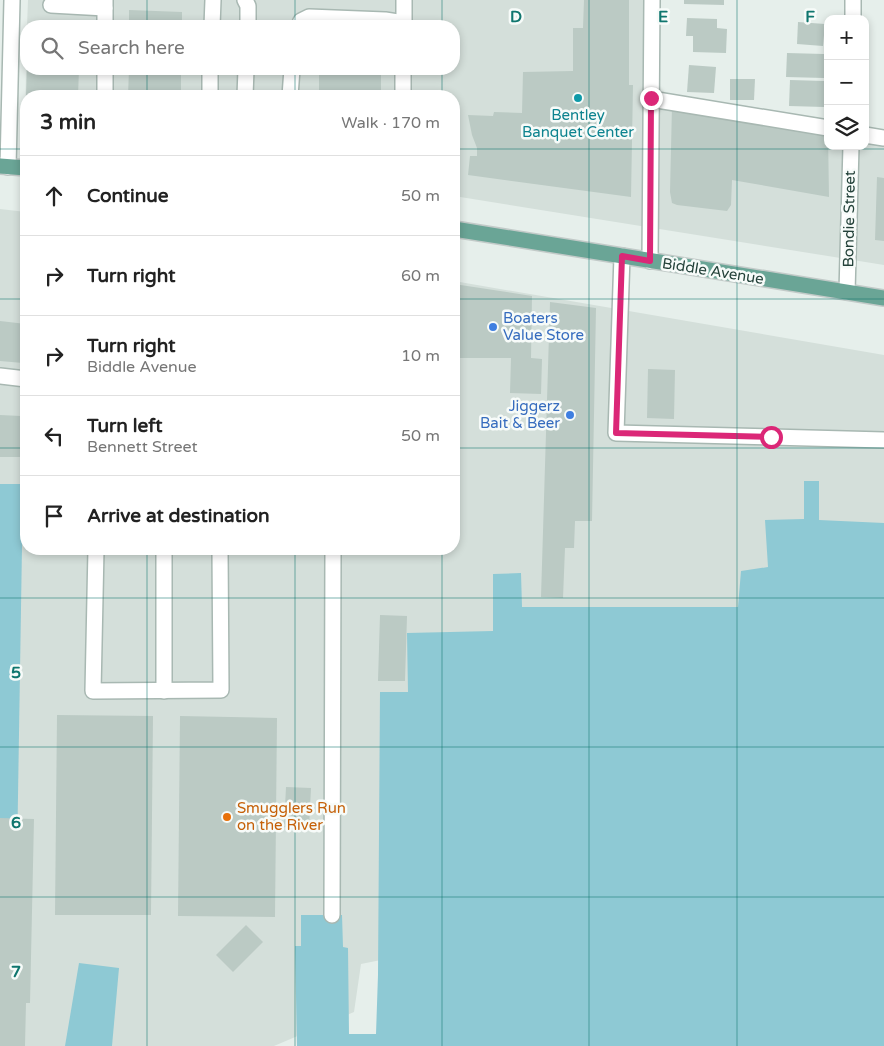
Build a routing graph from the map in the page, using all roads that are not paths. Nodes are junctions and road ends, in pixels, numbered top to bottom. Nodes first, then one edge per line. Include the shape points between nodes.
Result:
1 (12, 0) edge
2 (213, 0) edge
3 (245, 0) edge
4 (404, 0) edge
5 (652, 0) edge
6 (853, 0) edge
7 (105, 4) edge
8 (51, 5) dead end
9 (853, 15) edge
10 (105, 20) edge
11 (212, 20) edge
12 (248, 20) edge
13 (303, 20) edge
14 (385, 20) edge
15 (404, 20) edge
16 (105, 75) edge
17 (210, 75) edge
18 (246, 75) edge
19 (292, 75) edge
20 (403, 75) edge
21 (105, 90) edge
22 (210, 90) edge
23 (245, 90) edge
24 (290, 90) edge
25 (403, 90) edge
26 (651, 98) junction
27 (824, 127) edge
28 (869, 136) edge
29 (884, 138) edge
30 (850, 150) edge
31 (4, 166) edge
32 (20, 167) edge
33 (460, 230) edge
34 (622, 256) junction
35 (650, 261) junction
36 (847, 292) junction
37 (884, 298) edge
38 (0, 376) edge
39 (20, 378) edge
40 (884, 440) edge
41 (96, 555) edge
42 (164, 555) edge
43 (220, 555) edge
44 (333, 555) edge
45 (164, 690) junction
46 (332, 915) dead end

1 - 31 street
2 - 11 street
3 - 12 street
4 - 15 street
5 - 26 street
6 - 9 street
7 - 8 street
7 - 10 street
13 - 14 street via 308,17
16 - 21 street
17 - 22 street
18 - 23 street
19 - 24 street
20 - 25 street
26 - 27 street
26 - 35 street
28 - 29 street
30 - 36 street, Bondie Street
31 - 32 main road
33 - 34 main road, Biddle Avenue
34 - 35 main road, Biddle Avenue
34 - 40 street via 616,433
35 - 36 main road, Biddle Avenue
36 - 37 main road, Biddle Avenue
38 - 39 street
41 - 45 street via 93,691
42 - 45 street
43 - 45 street via 221,690
44 - 46 street

